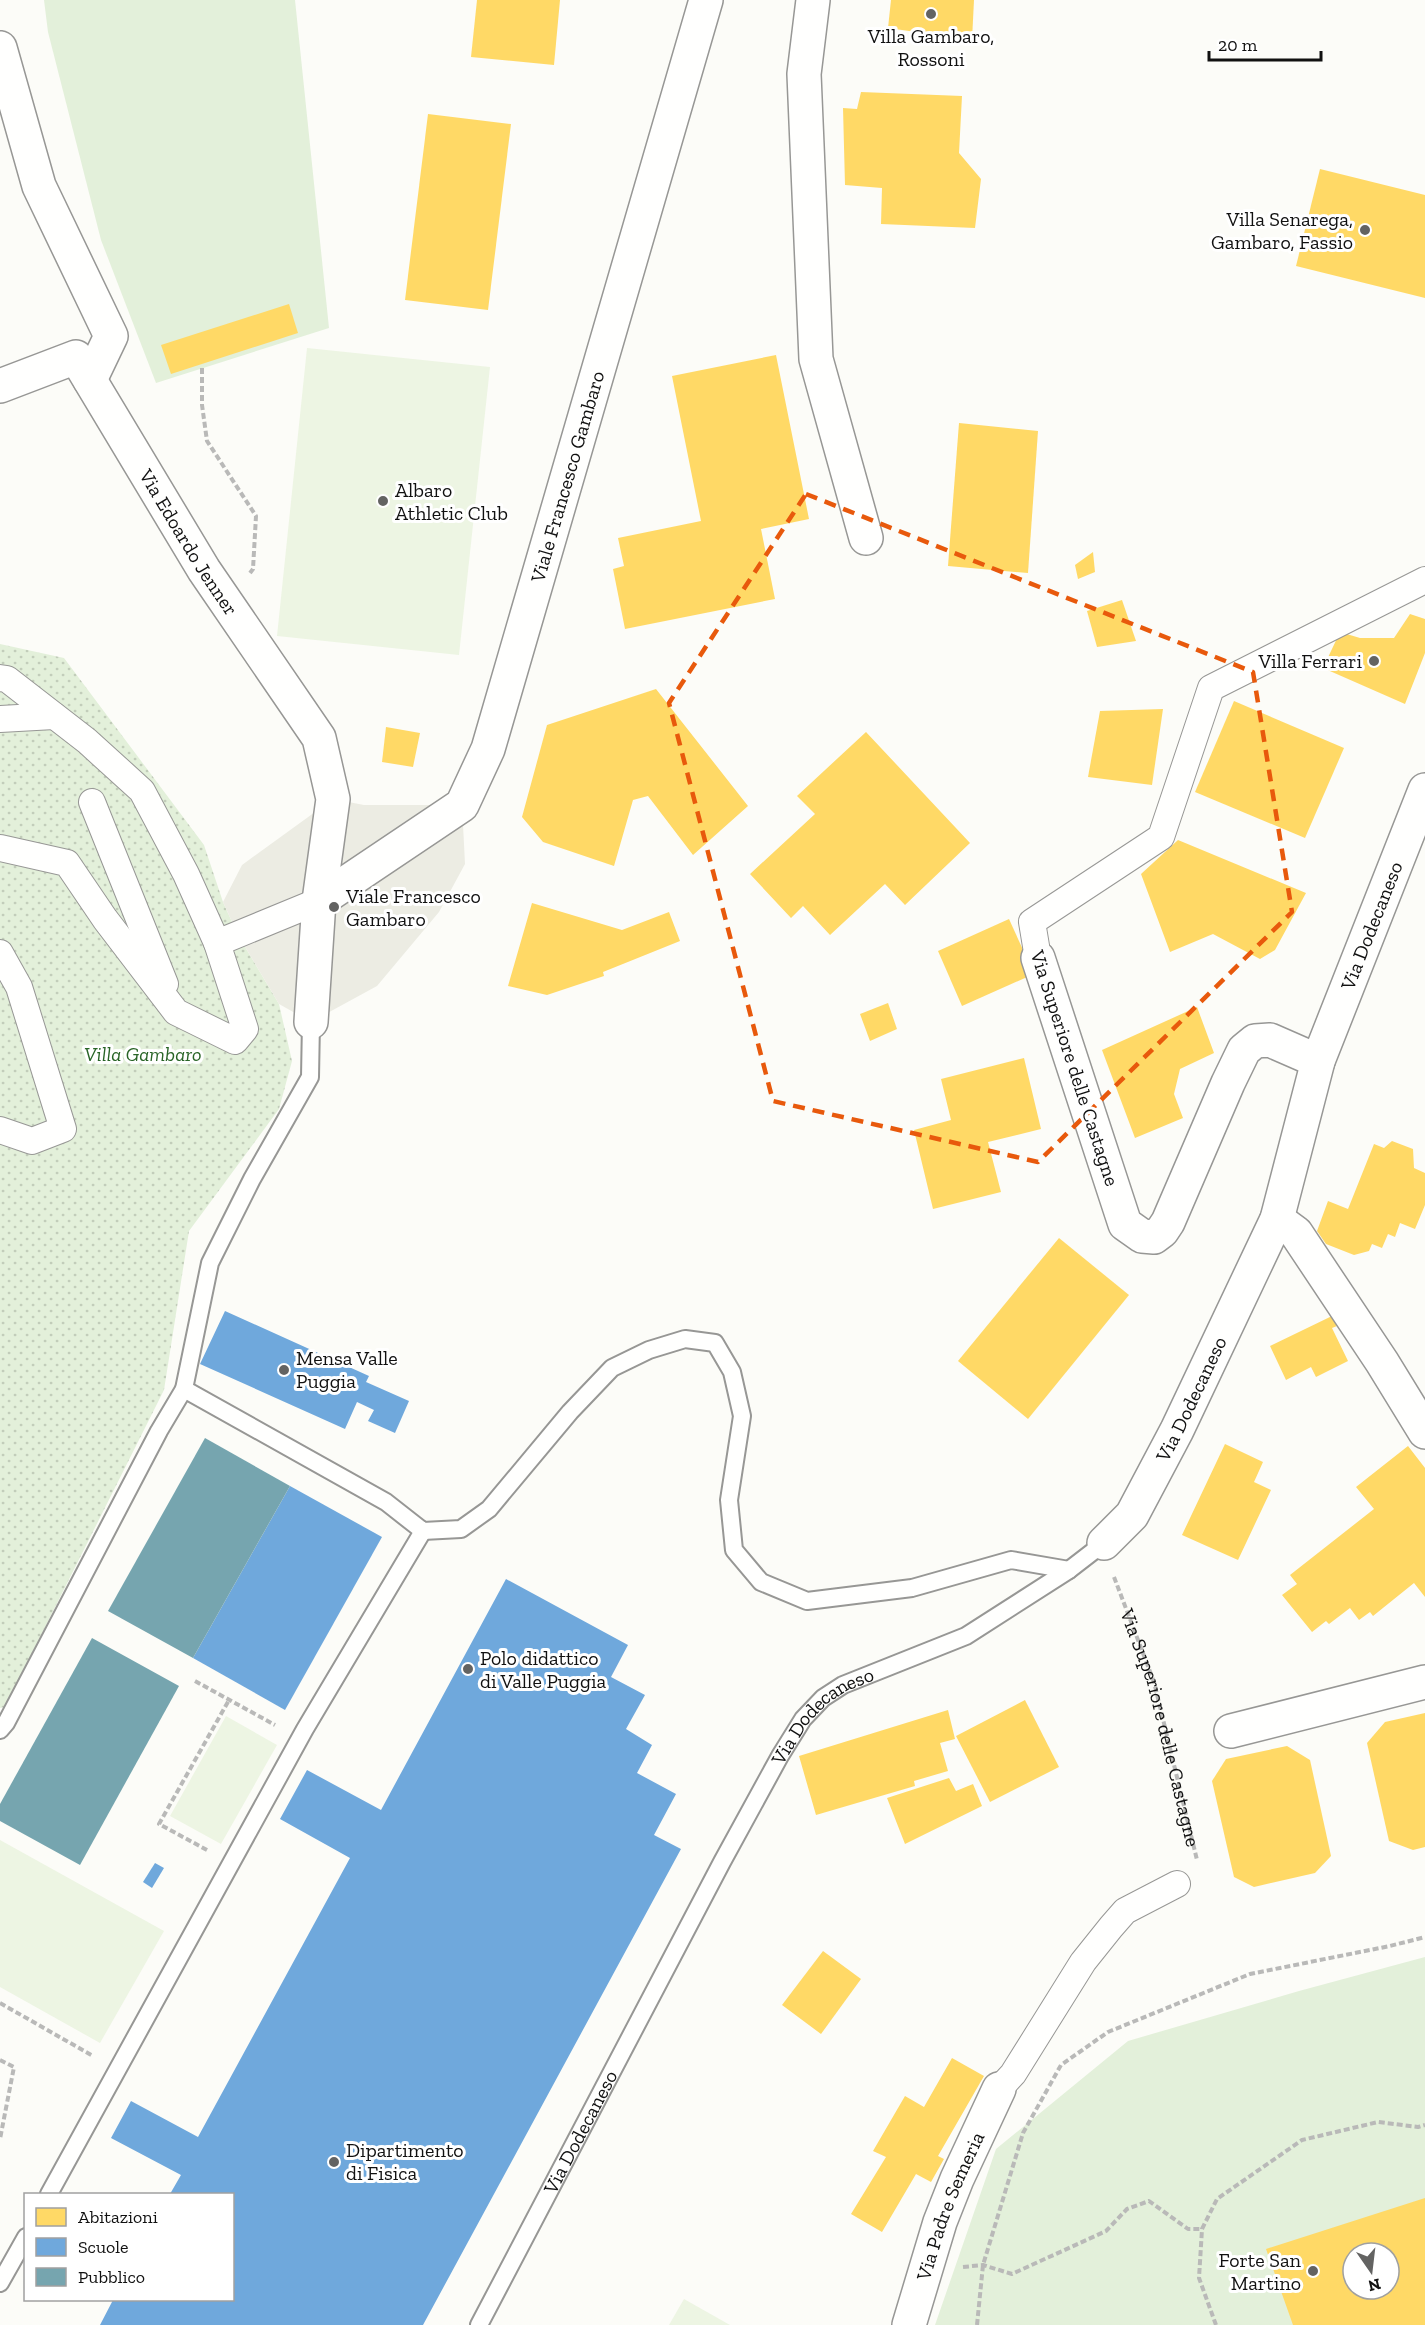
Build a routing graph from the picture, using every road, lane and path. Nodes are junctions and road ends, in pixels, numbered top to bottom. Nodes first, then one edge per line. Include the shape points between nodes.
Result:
1 (706, 0) edge
2 (813, 0) edge
3 (0, 48) edge
4 (202, 368) dead end
5 (90, 380) junction
6 (0, 386) edge
7 (866, 538) dead end
8 (1425, 580) edge
9 (230, 607) junction
10 (0, 678) edge
11 (54, 716) junction
12 (0, 719) edge
13 (1425, 790) edge
14 (92, 802) dead end
15 (0, 848) edge
16 (319, 901) junction
17 (217, 943) junction
18 (0, 953) edge
19 (1038, 958) joint
20 (176, 1012) junction
21 (311, 1022) joint
22 (1318, 1062) junction
23 (0, 1130) edge
24 (1277, 1219) junction
25 (184, 1389) junction
26 (1425, 1432) edge
27 (423, 1531) junction
28 (1104, 1543) joint
29 (1069, 1570) junction
30 (1113, 1574) dead end
31 (195, 1682) dead end
32 (1425, 1682) edge
33 (229, 1700) junction
34 (0, 1730) edge
35 (1230, 1731) dead end
36 (300, 1739) junction
37 (231, 1862) junction
38 (1178, 1884) joint
39 (1425, 1937) edge
40 (0, 2003) edge
41 (0, 2060) edge
42 (117, 2070) junction
43 (999, 2089) joint
44 (1425, 2125) edge
45 (0, 2139) edge
46 (50, 2193) edge
47 (1202, 2229) junction
48 (24, 2241) edge
49 (983, 2265) junction
50 (0, 2283) edge
51 (478, 2325) edge
52 (909, 2325) edge
53 (977, 2325) edge
54 (1216, 2325) edge

1 - 16 street, Viale Francesco Gambaro via 488,749 462,805
2 - 7 street via 804,74 816,359
3 - 5 street via 39,186 111,336
4 - 9 path via 207,441 256,516 253,569
5 - 6 street, Via Edoardo Jenner via 76,357
5 - 9 street, Via Edoardo Jenner
8 - 19 street, Via Superiore delle Castagne via 1211,688 1161,837 1032,922
9 - 16 street, Via Edoardo Jenner via 319,738 333,799
10 - 11 street via 7,679
11 - 12 street
11 - 17 street via 142,791
13 - 22 street, Via Dodecaneso
14 - 20 street
15 - 20 street via 67,863
16 - 17 street
16 - 21 street
17 - 20 street via 245,1029 235,1041
18 - 23 street via 19,987 63,1129 32,1141
19 - 22 street, Via Superiore delle Castagne via 1125,1224 1142,1236 1154,1237 1168,1222 1244,1050 1255,1041 1270,1040
21 - 25 lane via 310,1077 210,1263
22 - 24 street, Via Dodecaneso
24 - 26 street via 1296,1233
24 - 28 street, Via Dodecaneso via 1177,1430 1132,1515
25 - 27 lane via 386,1502
25 - 34 lane
27 - 29 lane via 461,1529 489,1509 612,1368 649,1350 685,1339 715,1343 732,1372 742,1416 729,1500 734,1550 761,1582 807,1601 912,1588 1011,1560
27 - 36 lane
28 - 29 lane, Via Dodecaneso
29 - 51 lane, Via Dodecaneso via 966,1636 843,1685 823,1698 803,1719 722,1863
30 - 38 path, Via Superiore delle Castagne via 1154,1682 1197,1860 1194,1872
31 - 33 path
32 - 35 street
33 - 36 path
33 - 37 path via 159,1824
36 - 37 lane
37 - 42 lane
38 - 43 street via 1125,1911 1111,1927
39 - 49 path via 1250,1974 1108,2032 1061,2066 1023,2133
40 - 42 path
41 - 45 path via 14,2067
42 - 46 lane
43 - 52 street, Via Padre Semeria via 940,2222
44 - 47 path via 1378,2122 1302,2140 1217,2199
47 - 49 path via 1188,2229 1149,2201 1127,2210 1106,2231 1012,2274
47 - 54 path via 1199,2278
48 - 50 lane
49 - 53 path

